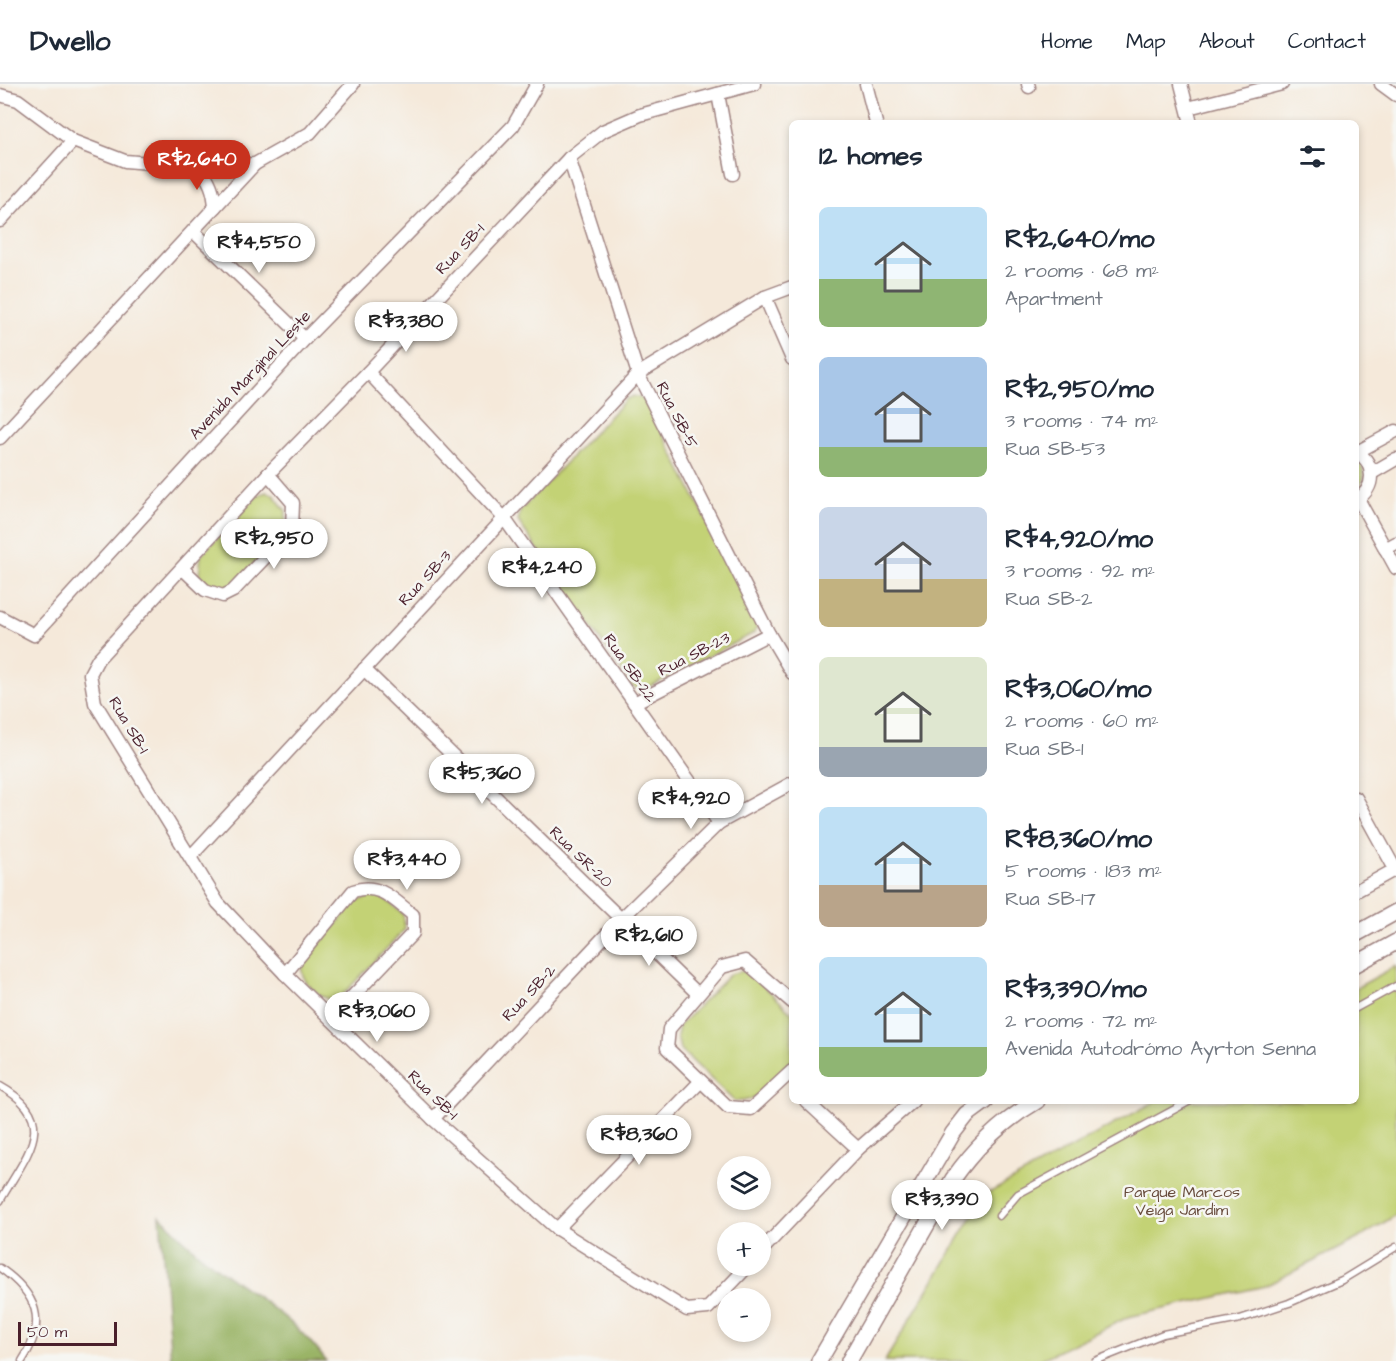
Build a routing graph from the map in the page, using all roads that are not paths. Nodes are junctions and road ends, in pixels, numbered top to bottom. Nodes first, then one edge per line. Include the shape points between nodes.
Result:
1 (353, 84) edge
2 (537, 84) edge
3 (754, 84) edge
4 (866, 84) edge
5 (1181, 84) edge
6 (1282, 84) edge
7 (1381, 84) edge
8 (717, 94) junction
9 (0, 95) edge
10 (1396, 95) edge
11 (1188, 108) junction
12 (875, 120) edge
13 (1190, 120) edge
14 (74, 141) junction
15 (569, 158) junction
16 (255, 164) junction
17 (199, 167) junction
18 (733, 174) dead end
19 (215, 207) junction
20 (0, 221) edge
21 (193, 231) junction
22 (789, 288) edge
23 (765, 297) junction
24 (304, 339) junction
25 (789, 352) edge
26 (368, 372) junction
27 (638, 374) junction
28 (1396, 431) edge
29 (0, 438) edge
30 (1359, 450) edge
31 (1359, 453) edge
32 (1396, 459) edge
33 (1372, 472) junction
34 (268, 474) junction
35 (1359, 498) edge
36 (1359, 503) edge
37 (504, 518) junction
38 (1391, 546) edge
39 (1396, 568) edge
40 (183, 569) junction
41 (0, 617) edge
42 (769, 634) junction
43 (789, 668) edge
44 (363, 669) junction
45 (634, 703) junction
46 (789, 785) edge
47 (1359, 803) edge
48 (719, 823) junction
49 (191, 856) junction
50 (1395, 869) edge
51 (1359, 889) edge
52 (1396, 912) edge
53 (621, 919) junction
54 (1359, 932) edge
55 (1396, 942) edge
56 (1359, 962) edge
57 (285, 974) junction
58 (1396, 986) edge
59 (698, 994) junction
60 (789, 994) edge
61 (1359, 1006) edge
62 (331, 1019) junction
63 (789, 1079) edge
64 (700, 1082) junction
65 (0, 1086) edge
66 (809, 1104) edge
67 (910, 1104) edge
68 (982, 1104) edge
69 (1032, 1104) edge
70 (1184, 1104) edge
71 (433, 1119) junction
72 (858, 1149) junction
73 (0, 1201) edge
74 (999, 1216) dead end
75 (557, 1229) junction
76 (771, 1240) edge
77 (1396, 1247) edge
78 (0, 1268) edge
79 (738, 1276) edge
80 (22, 1361) edge
81 (819, 1361) edge
82 (849, 1361) edge
83 (1095, 1361) edge

1 - 16 street via 310,133
2 - 24 street, Avenida Marginal Leste via 513,126
3 - 8 street, Rua SB-1
4 - 12 street
5 - 11 street
6 - 11 street
7 - 10 street
8 - 15 street, Rua SB-1 via 603,130
8 - 18 street
9 - 14 street via 18,100
11 - 13 street
14 - 17 street via 125,161
14 - 20 street
15 - 26 street, Rua SB-1
15 - 27 street, Rua SB-5
16 - 17 street
16 - 19 street
17 - 19 street via 208,178
19 - 21 street
21 - 24 street
21 - 29 street
22 - 23 street, Rua SB-3
23 - 25 street
23 - 27 street, Rua SB-3
24 - 41 street, Avenida Marginal Leste via 34,635
26 - 34 street, Rua SB-1
26 - 37 street, Rua SB-22
27 - 37 street, Rua SB-3
27 - 42 street, Rua SB-5
28 - 30 street
31 - 33 street
32 - 33 street
33 - 35 street via 1369,488
34 - 40 street, Rua SB-1
34 - 40 street via 292,504 292,529 233,591 223,596 205,590
36 - 38 street
37 - 44 street, Rua SB-3
37 - 45 street, Rua SB-22
38 - 39 street
40 - 49 street, Rua SB-1 via 98,659 90,674 95,703
42 - 43 street, Rua SB-5
42 - 45 street, Rua SB-23
44 - 49 street, Rua SB-3
44 - 53 street, Rua SR-20
45 - 48 street, Rua SB-22
46 - 48 street, Rua SB-2
47 - 50 street
48 - 53 street, Rua SB-2
49 - 57 street, Rua SB-1 via 218,903
50 - 51 street
52 - 54 street
53 - 59 street, Rua SR-20
53 - 71 street, Rua SB-2
55 - 56 street
57 - 62 street, Rua SB-1
57 - 62 street via 353,891 381,890 413,915 412,933
58 - 61 lane
59 - 60 street via 722,967 745,961
59 - 64 street via 669,1029 667,1048
62 - 71 street, Rua SB-1
63 - 64 street via 751,1109 728,1107
64 - 75 street
65 - 73 lane via 23,1100 35,1127 29,1149
66 - 72 street
67 - 72 street
68 - 81 street via 953,1133
69 - 82 street via 995,1129 971,1152
70 - 74 lane via 1018,1194
71 - 75 street, Rua SB-1
72 - 76 street
75 - 79 street, Rua SB-1 via 687,1310 708,1308
77 - 83 lane via 1342,1280 1289,1303 1240,1319 1163,1334
78 - 80 lane via 22,1284 37,1315 34,1342

